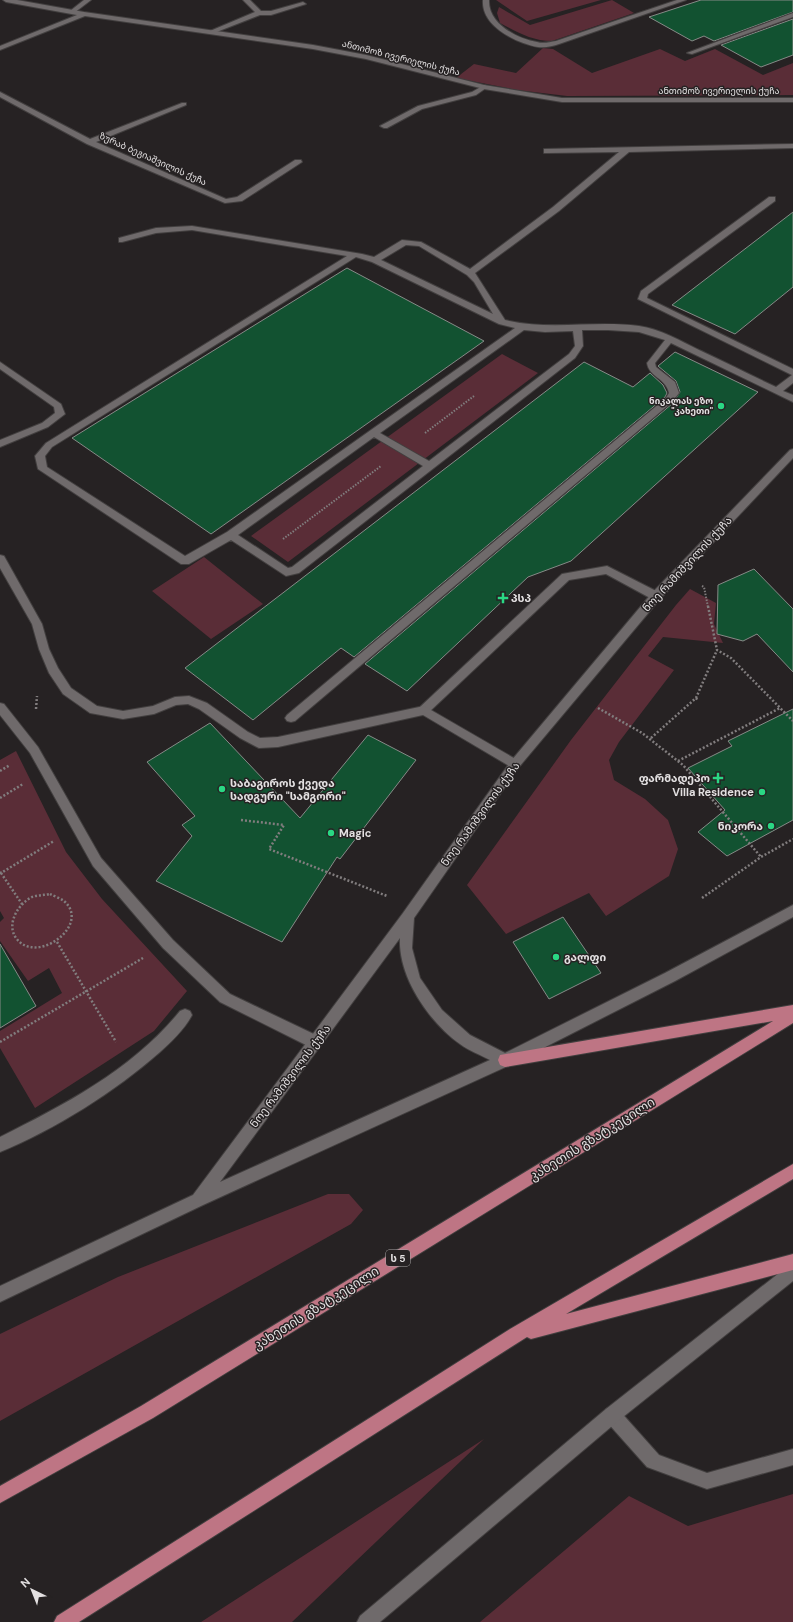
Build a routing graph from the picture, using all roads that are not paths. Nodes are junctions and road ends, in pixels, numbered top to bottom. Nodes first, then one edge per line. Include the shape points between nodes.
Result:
1 (6, 0) edge
2 (88, 0) edge
3 (246, 0) edge
4 (486, 0) edge
5 (683, 0) edge
6 (303, 4) dead end
7 (72, 12) junction
8 (259, 13) junction
9 (84, 14) junction
10 (793, 15) edge
11 (212, 32) junction
12 (0, 48) edge
13 (690, 53) dead end
14 (484, 87) junction
15 (0, 94) edge
16 (793, 100) edge
17 (184, 104) dead end
18 (384, 126) dead end
19 (90, 142) junction
20 (793, 146) edge
21 (626, 150) junction
22 (547, 151) dead end
23 (298, 162) dead end
24 (772, 199) dead end
25 (122, 240) dead end
26 (354, 255) junction
27 (375, 260) junction
28 (470, 273) junction
29 (502, 322) junction
30 (522, 327) junction
31 (577, 328) junction
32 (670, 339) junction
33 (0, 365) edge
34 (793, 373) edge
35 (793, 378) edge
36 (777, 391) junction
37 (793, 399) edge
38 (374, 433) junction
39 (0, 444) edge
40 (793, 452) edge
41 (430, 466) junction
42 (231, 535) junction
43 (0, 558) edge
44 (656, 596) junction
45 (0, 707) edge
46 (424, 710) junction
47 (291, 718) dead end
48 (515, 764) junction
49 (793, 911) edge
50 (411, 912) junction
51 (793, 1011) edge
52 (185, 1016) dead end
53 (793, 1016) edge
54 (315, 1042) junction
55 (505, 1060) junction
56 (0, 1145) edge
57 (793, 1171) edge
58 (198, 1200) junction
59 (793, 1262) edge
60 (793, 1271) edge
61 (0, 1294) edge
62 (516, 1335) junction
63 (612, 1415) junction
64 (793, 1457) edge
65 (0, 1495) edge
66 (63, 1622) edge
67 (366, 1622) edge

1 - 7 street, ანთიმოზ ივერიელის ქუჩა
2 - 7 street
3 - 8 street
4 - 5 street via 491,18 507,33 535,44 545,45
6 - 8 street via 271,13
7 - 9 street, ანთიმოზ ივერიელის ქუჩა
8 - 11 street
9 - 11 street, ანთიმოზ ივერიელის ქუჩა
9 - 12 street
10 - 13 street
11 - 14 street, ანთიმოზ ივერიელის ქუჩა via 359,56
14 - 16 street, ანთიმოზ ივერიელის ქუჩა via 580,101
14 - 18 street via 474,94 420,107
15 - 19 street, ზურაბ ბეგიაშვილის ქუჩა
17 - 19 street
19 - 23 street, ზურაბ ბეგიაშვილის ქუჩა via 225,201 239,199
20 - 21 street
21 - 22 street
21 - 28 street via 556,210
24 - 34 street via 644,293 642,299
25 - 26 street via 147,231 192,228
26 - 27 street
26 - 42 street via 50,445 40,456 43,468 185,561
27 - 28 street via 406,242 413,242 421,244
27 - 29 street
28 - 29 street
29 - 30 street
30 - 31 street
30 - 38 street
31 - 32 street via 640,329
31 - 41 street via 579,346 572,356
32 - 36 street
32 - 47 street via 651,363 652,368 672,384 674,393 670,400
33 - 39 street via 58,406 60,414 46,425
35 - 36 street
36 - 37 street
38 - 41 street
38 - 42 street
40 - 44 street, ნოე რამიშვილის ქუჩა
41 - 42 street via 295,570 286,572
43 - 46 street via 37,624 53,670 67,691 94,710 123,715 154,710 175,701 189,700 259,742 278,742
44 - 46 street via 606,570 566,577
44 - 48 street, ნოე რამიშვილის ქუჩა
45 - 54 street via 34,750 97,862 168,944 226,998
46 - 48 street
48 - 50 street, ნოე რამიშვილის ქუჩა
49 - 55 street via 670,977
50 - 54 street, ნოე რამიშვილის ქუჩა
50 - 55 street via 406,948 414,980 436,1014 465,1040
51 - 55 highway
52 - 56 street via 160,1043 109,1084
53 - 65 highway, კახეთის გზატკეცილი / ს 5 via 147,1412
54 - 58 street, ნოე რამიშვილის ქუჩა
55 - 58 street
57 - 62 highway
58 - 61 street
59 - 62 highway
60 - 63 street
62 - 66 highway
63 - 64 street via 653,1461 707,1481
63 - 67 street

